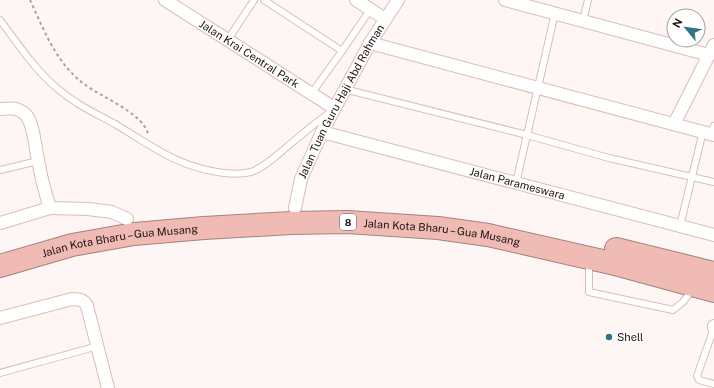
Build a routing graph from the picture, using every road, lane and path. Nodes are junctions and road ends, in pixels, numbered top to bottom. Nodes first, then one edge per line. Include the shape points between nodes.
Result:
1 (30, 0) edge
2 (165, 0) edge
3 (254, 0) edge
4 (264, 0) edge
5 (356, 0) edge
6 (398, 0) edge
7 (505, 0) edge
8 (588, 0) edge
9 (370, 10) junction
10 (555, 13) junction
11 (385, 19) junction
12 (0, 20) edge
13 (583, 21) junction
14 (227, 41) junction
15 (370, 43) junction
16 (712, 50) edge
17 (342, 51) junction
18 (537, 87) junction
19 (344, 89) junction
20 (312, 94) junction
21 (0, 110) edge
22 (333, 110) junction
23 (674, 124) junction
24 (710, 131) edge
25 (322, 132) junction
26 (527, 135) junction
27 (150, 147) junction
28 (38, 160) junction
29 (0, 170) edge
30 (692, 178) junction
31 (714, 182) edge
32 (516, 183) junction
33 (50, 208) junction
34 (294, 208) junction
35 (127, 219) junction
36 (0, 223) edge
37 (680, 226) junction
38 (714, 235) edge
39 (0, 253) edge
40 (589, 257) junction
41 (0, 266) edge
42 (702, 279) edge
43 (0, 318) edge
44 (714, 327) edge
45 (98, 346) junction
46 (0, 373) edge
47 (714, 384) edge
48 (108, 388) edge

1 - 27 path via 47,39 62,62 83,83 137,116 147,131
2 - 14 street, Jalan Krai Central Park
3 - 14 lane
4 - 17 lane
5 - 9 street
6 - 11 street, Jalan Tuan Guru Haji Abd Rahman
7 - 10 street
8 - 13 lane
9 - 11 street
9 - 17 lane
10 - 13 street
10 - 18 lane
11 - 15 street, Jalan Tuan Guru Haji Abd Rahman
12 - 27 lane via 40,72 58,89 81,106
13 - 16 street
14 - 20 street, Jalan Krai Central Park
15 - 18 street
15 - 19 street, Jalan Tuan Guru Haji Abd Rahman
16 - 23 street
17 - 20 lane
18 - 23 street
18 - 26 lane
19 - 22 street, Jalan Tuan Guru Haji Abd Rahman
19 - 26 lane
20 - 22 street, Jalan Krai Central Park
21 - 28 street via 17,108 26,115
22 - 25 street, Jalan Tuan Guru Haji Abd Rahman
22 - 27 lane via 265,165 251,172 235,174 193,167
23 - 24 street
24 - 30 lane
25 - 32 street, Jalan Parameswara
25 - 34 street, Jalan Tuan Guru Haji Abd Rahman via 301,179
26 - 30 lane
26 - 32 lane
28 - 29 lane
28 - 33 street
30 - 31 lane
30 - 37 lane
32 - 37 street, Jalan Parameswara
33 - 35 street via 112,212
33 - 36 street
34 - 35 highway, Jalan Kota Bharu – Gua Musang / 8
34 - 42 highway, Jalan Kota Bharu – Gua Musang / 8 via 397,211 530,231 577,240
35 - 39 highway, Jalan Kota Bharu – Gua Musang / 8 via 47,237
37 - 38 street, Jalan Parameswara
40 - 41 highway, Jalan Kota Bharu – Gua Musang / 8 via 488,235 438,228 348,222 291,223 134,234 72,245
40 - 42 highway, Jalan Kota Bharu – Gua Musang / 8
40 - 42 lane via 589,292 673,310
43 - 45 street via 79,299 87,306
44 - 47 lane via 697,376 699,380
45 - 46 lane
45 - 48 street

